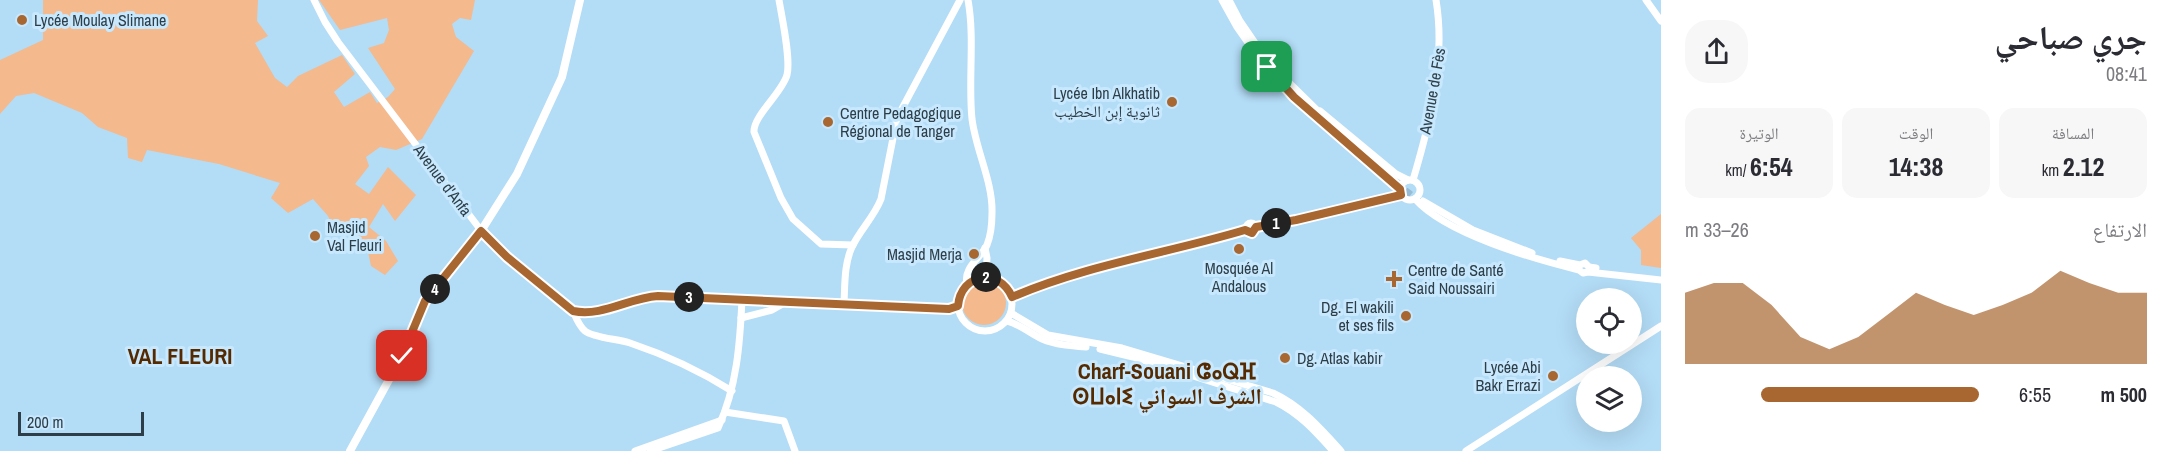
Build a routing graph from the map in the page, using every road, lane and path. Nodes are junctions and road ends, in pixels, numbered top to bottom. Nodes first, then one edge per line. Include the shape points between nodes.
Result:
1 (314, 0) edge
2 (580, 0) edge
3 (779, 0) edge
4 (1222, 0) edge
5 (1229, 0) edge
6 (1436, 0) edge
7 (1646, 0) edge
8 (960, 1) edge
9 (969, 2) edge
10 (1661, 21) edge
11 (1315, 110) junction
12 (1394, 179) tunnel mouth
13 (1411, 180) junction
14 (1401, 192) junction
15 (1418, 196) junction
16 (1423, 203) tunnel mouth
17 (481, 231) junction
18 (1482, 236) junction
19 (853, 245) junction
20 (986, 248) junction
21 (986, 277) junction
22 (1661, 278) edge
23 (967, 284) junction
24 (1012, 297) junction
25 (742, 299) junction
26 (786, 302) junction
27 (844, 303) junction
28 (958, 306) junction
29 (949, 309) junction
30 (573, 311) junction
31 (1011, 313) junction
32 (960, 315) junction
33 (741, 318) junction
34 (1007, 321) junction
35 (1661, 326) edge
36 (732, 391) junction
37 (723, 416) junction
38 (350, 451) edge
39 (635, 451) edge
40 (650, 451) edge
41 (795, 451) edge
42 (1333, 451) edge
43 (1341, 451) edge
44 (1466, 451) edge

1 - 17 street, Avenue d'Anfa via 338,42
2 - 17 main road via 562,77 517,174
3 - 19 street via 787,74 755,124 754,132 793,219 821,244
4 - 11 street via 1258,57 1294,97
5 - 11 street via 1269,62
6 - 13 street, Avenue de Fès via 1440,48 1428,121
7 - 10 street
8 - 9 street
8 - 19 street via 897,118 879,204
9 - 20 street via 972,121 992,206
11 - 12 street
11 - 13 street via 1396,174
11 - 14 street via 1331,130
13 - 14 street via 1403,183
13 - 15 street via 1420,186
14 - 15 street via 1408,200
14 - 24 street via 1296,220 1256,227 1249,223 1245,230 1059,279
15 - 18 street via 1436,216
16 - 18 street
17 - 30 street, Avenue d'Anfa
17 - 38 main road via 423,304 402,356
18 - 22 street via 1540,260 1580,267 1583,273 1588,269
19 - 27 street via 847,263
20 - 21 street
20 - 23 street via 968,272
21 - 23 street
21 - 24 street via 1005,285
23 - 28 street
24 - 31 street
25 - 26 street
25 - 30 street via 658,296 602,311
25 - 33 street
26 - 27 street
26 - 33 street
27 - 29 street
28 - 29 street
28 - 32 street
29 - 32 street
30 - 36 street, Avenue d'Anfa via 580,326 589,333 660,354
31 - 34 street
31 - 43 street via 1048,335 1122,348 1273,393 1309,417
32 - 34 street via 979,331 994,330
33 - 36 street
34 - 42 street via 1053,342 1120,353 1276,402 1308,423
35 - 44 street
36 - 37 street
37 - 39 street
37 - 40 street via 718,428
37 - 41 street via 784,421

